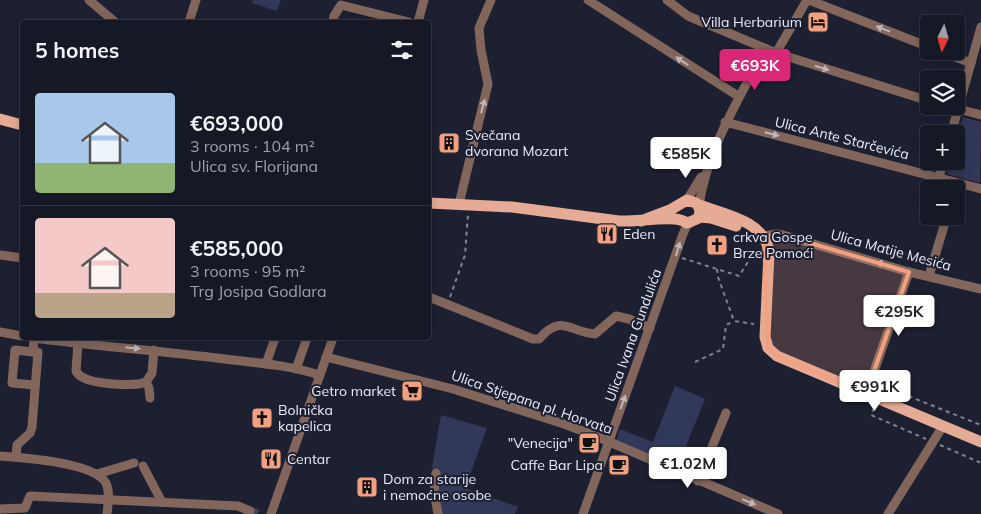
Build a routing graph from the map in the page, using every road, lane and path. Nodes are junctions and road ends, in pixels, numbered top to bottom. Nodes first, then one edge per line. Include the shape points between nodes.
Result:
1 (89, 0) edge
2 (196, 0) edge
3 (424, 0) edge
4 (491, 0) edge
5 (588, 0) edge
6 (667, 0) edge
7 (808, 0) edge
8 (342, 2) edge
9 (828, 4) edge
10 (113, 20) edge
11 (189, 20) edge
12 (333, 20) edge
13 (402, 20) edge
14 (419, 20) edge
15 (981, 27) edge
16 (920, 43) edge
17 (765, 48) junction
18 (776, 53) junction
19 (961, 60) edge
20 (971, 64) junction
21 (965, 85) edge
22 (738, 96) junction
23 (920, 98) edge
24 (965, 112) edge
25 (981, 115) edge
26 (0, 119) edge
27 (725, 122) junction
28 (20, 124) edge
29 (941, 170) edge
30 (706, 171) junction
31 (939, 177) junction
32 (945, 180) edge
33 (965, 187) edge
34 (981, 189) edge
35 (683, 202) junction
36 (431, 203) edge
37 (464, 204) junction
38 (692, 216) junction
39 (641, 221) junction
40 (945, 225) edge
41 (765, 239) junction
42 (0, 255) edge
43 (676, 257) junction
44 (20, 258) edge
45 (717, 269) junction
46 (909, 272) junction
47 (929, 276) junction
48 (981, 289) edge
49 (431, 298) edge
50 (447, 304) junction
51 (734, 320) junction
52 (754, 324) dead end
53 (650, 328) junction
54 (0, 332) edge
55 (20, 336) edge
56 (33, 340) edge
57 (65, 340) edge
58 (274, 340) edge
59 (305, 340) edge
60 (329, 340) edge
61 (81, 341) edge
62 (154, 350) junction
63 (34, 352) junction
64 (326, 357) junction
65 (696, 362) dead end
66 (266, 364) junction
67 (296, 369) junction
68 (319, 375) junction
69 (146, 382) junction
70 (35, 385) junction
71 (883, 386) dead end
72 (866, 394) junction
73 (150, 398) dead end
74 (726, 413) dead end
75 (981, 425) edge
76 (943, 426) junction
77 (608, 442) junction
78 (981, 442) edge
79 (0, 456) edge
80 (16, 458) junction
81 (436, 473) dead end
82 (98, 474) junction
83 (698, 481) junction
84 (108, 500) junction
85 (162, 502) junction
86 (0, 509) edge
87 (250, 511) dead end
88 (108, 514) edge
89 (271, 514) edge
90 (438, 514) edge
91 (583, 514) edge
92 (778, 514) edge
93 (888, 514) edge

1 - 10 street
2 - 11 street
3 - 14 street
37 -> 4 street via 488,84 479,28
22 -> 5 street
6 - 17 street via 688,16
7 - 9 street
7 - 18 street
8 - 12 street
8 - 13 street
16 -> 9 street
15 - 20 street
17 - 18 street
17 - 22 street
18 -> 23 street
19 - 20 street
20 - 21 street
22 - 27 street
24 - 25 street
26 - 28 main road
27 - 30 street
27 -> 31 street, Ulica Ante Starčevića
29 - 31 street
30 - 35 street
30 - 38 street, Ulica Ivana Gundulića
31 - 32 street, Ulica Ante Starčevića
33 - 34 street, Ulica Ante Starčevića
35 - 38 main road via 694,201
35 - 38 main road via 677,212
35 - 39 main road
36 - 37 main road
37 - 39 main road
37 - 50 path via 465,255
38 - 39 main road
38 - 41 main road via 746,222
43 -> 38 street, Ulica Ivana Gundulića
40 - 47 street
41 - 45 path via 739,276
46 -> 41 street, Ulica Matije Mesića via 783,235
41 - 72 main road via 768,348 776,356
42 - 44 street
43 - 45 path
43 - 53 street, Ulica Ivana Gundulića
45 - 51 path
46 - 47 street, Ulica Matije Mesića
46 - 72 street
47 - 48 street, Ulica Matije Mesića
49 - 50 street
50 - 53 street via 533,339 539,338 549,327 566,325 595,334 616,316
51 - 52 path
51 - 65 path via 726,325 724,349
77 -> 53 street, Ulica Ivana Gundulića
54 - 55 street
56 - 63 street
57 - 61 street
58 - 66 street
59 - 67 street
60 - 64 street
61 -> 62 street
61 - 69 street via 76,371 81,377 134,385
62 - 66 street
62 - 69 street via 152,373
63 - 70 street via 38,352
63 - 70 street via 15,350 12,383
64 - 68 street
64 - 77 street, Ulica Stjepana pl. Horvata via 453,389 564,424
66 - 67 street
67 - 68 street
68 - 89 street
69 - 73 street
70 - 80 street via 32,427 17,445
71 - 75 path
72 - 76 main road
74 - 83 street
76 - 78 main road
76 - 93 street
77 - 83 street, Ulica Stjepana pl. Horvata
77 - 91 street, Ulica Ivana Gundulića
79 - 80 street
80 - 82 street via 62,464
81 - 90 street via 434,492
82 - 84 street via 106,483
82 - 85 street via 138,465
83 -> 92 street, Ulica Stjepana pl. Horvata
84 - 85 street
84 - 86 street via 30,496 26,508
84 - 88 street
85 - 87 street via 238,506

